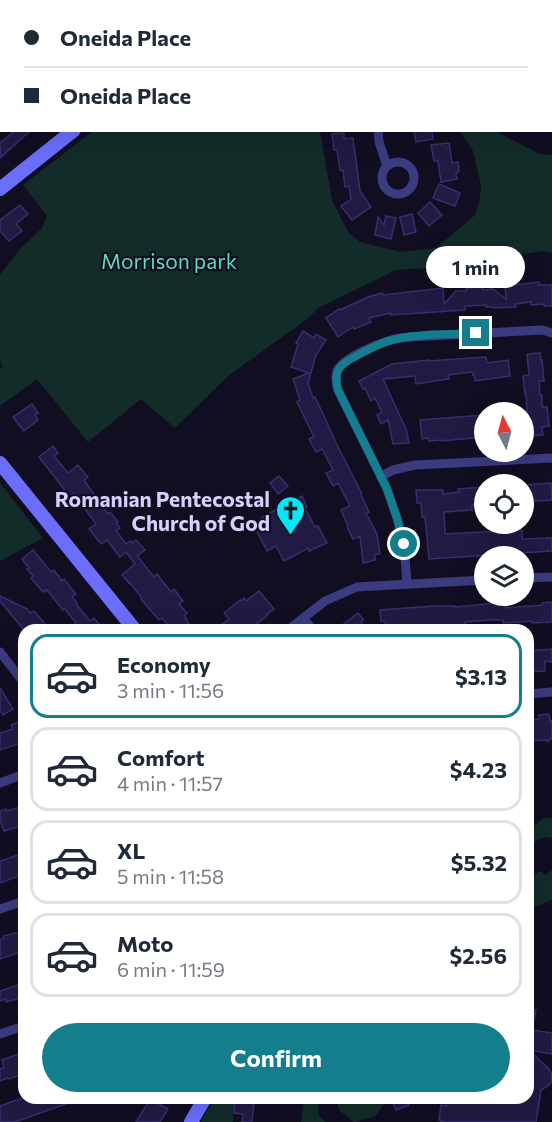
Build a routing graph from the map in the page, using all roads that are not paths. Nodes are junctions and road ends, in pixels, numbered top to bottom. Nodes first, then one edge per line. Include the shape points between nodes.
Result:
1 (71, 132) edge
2 (378, 132) edge
3 (387, 166) dead end
4 (0, 189) edge
5 (552, 333) edge
6 (552, 458) edge
7 (0, 463) edge
8 (382, 476) junction
9 (552, 576) edge
10 (534, 577) edge
11 (474, 581) edge
12 (407, 584) junction
13 (303, 618) junction
14 (130, 624) edge
15 (296, 624) edge
16 (308, 624) edge
17 (0, 652) edge
18 (18, 675) edge
19 (552, 692) edge
20 (534, 693) edge
21 (18, 776) edge
22 (0, 783) edge
23 (18, 903) edge
24 (0, 909) edge
25 (18, 1028) edge
26 (0, 1034) edge
27 (202, 1104) edge
28 (191, 1122) edge

1 - 4 street
2 - 3 street
5 - 8 street via 542,330 410,337 378,345 344,363 336,374 338,390
6 - 8 street via 415,465
7 - 14 street
8 - 12 street via 402,536
9 - 10 street
11 - 12 street
12 - 13 street via 357,587 325,601
13 - 15 street
13 - 16 street
17 - 18 street
19 - 20 street
21 - 22 street
23 - 24 street
25 - 26 street
27 - 28 street

